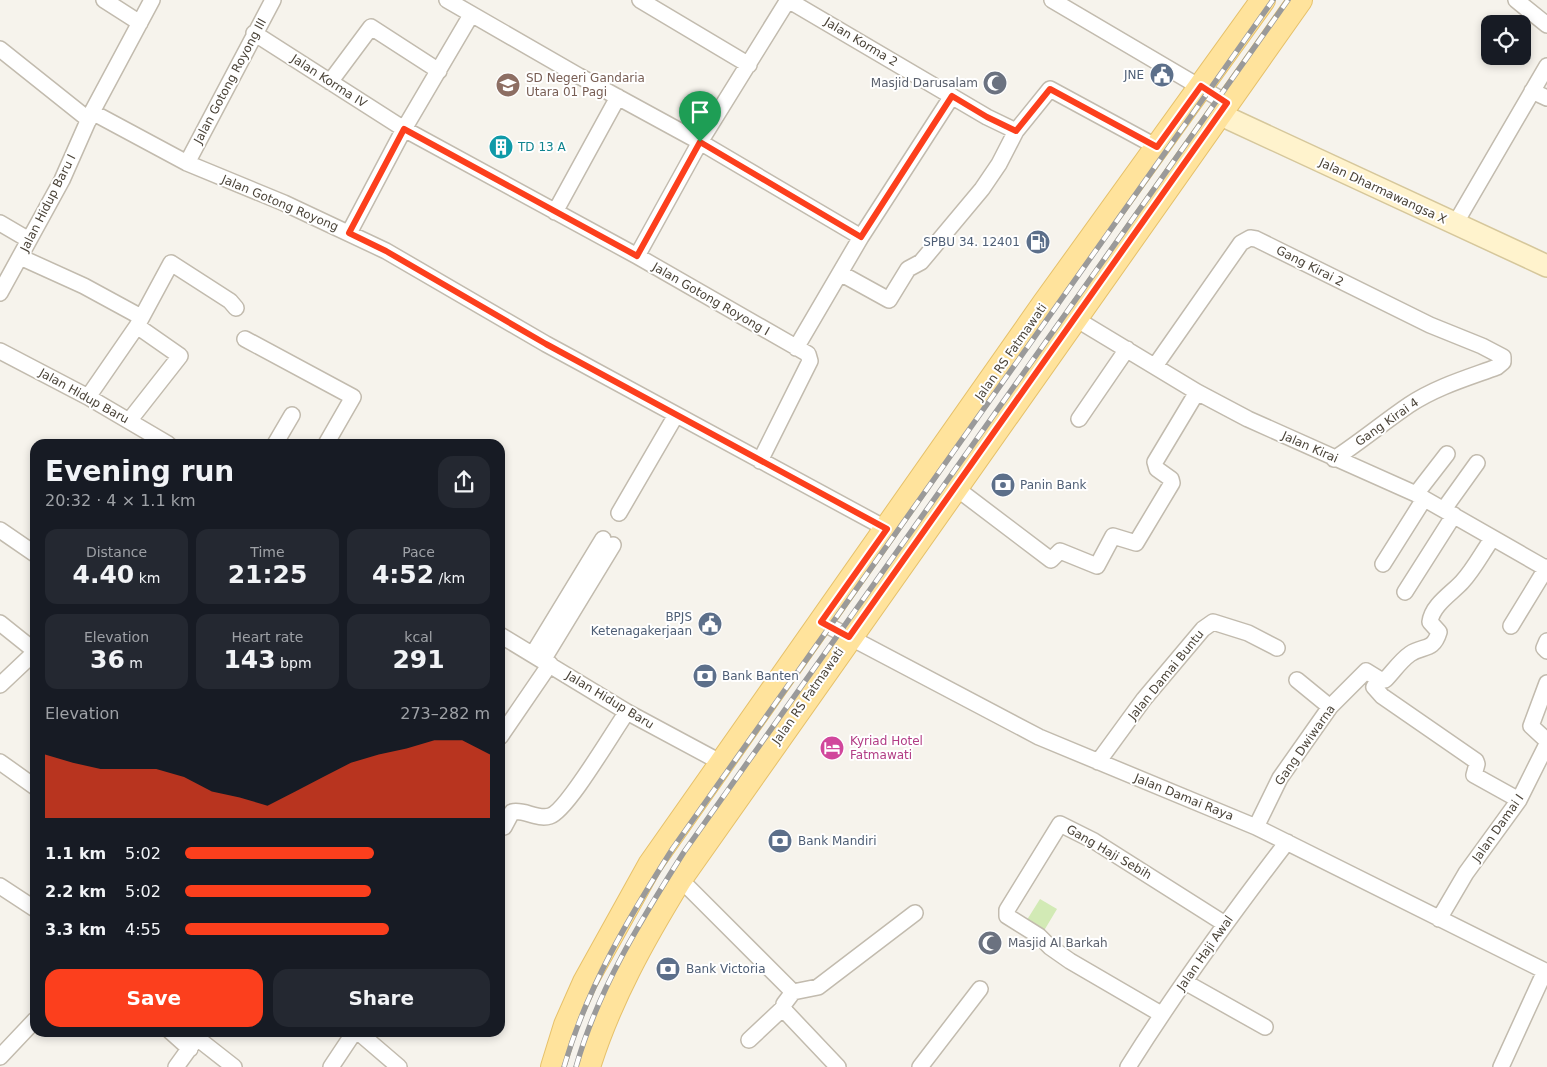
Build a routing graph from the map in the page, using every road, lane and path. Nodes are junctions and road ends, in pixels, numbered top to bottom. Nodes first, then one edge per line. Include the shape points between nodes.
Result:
1 (104, 0) edge
2 (152, 0) edge
3 (274, 0) edge
4 (447, 0) edge
5 (640, 0) edge
6 (788, 0) edge
7 (1052, 0) edge
8 (1263, 0) edge
9 (1300, 0) edge
10 (1516, 0) edge
11 (471, 15) junction
12 (140, 22) junction
13 (1547, 25) edge
14 (254, 34) junction
15 (3, 58) edge
16 (749, 65) junction
17 (1547, 66) edge
18 (439, 71) junction
19 (330, 82) junction
20 (1201, 86) junction
21 (1532, 91) junction
22 (952, 96) junction
23 (618, 97) junction
24 (1547, 98) edge
25 (1223, 108) junction
26 (90, 116) junction
27 (404, 129) junction
28 (1016, 131) junction
29 (700, 142) junction
30 (1157, 147) junction
31 (187, 163) junction
32 (555, 212) junction
33 (0, 223) edge
34 (1455, 224) junction
35 (349, 233) junction
36 (861, 237) junction
37 (29, 240) junction
38 (20, 256) junction
39 (637, 256) junction
40 (1547, 266) edge
41 (840, 273) junction
42 (0, 293) edge
43 (236, 308) dead end
44 (1076, 318) junction
45 (139, 321) junction
46 (245, 339) dead end
47 (796, 348) junction
48 (1127, 349) junction
49 (0, 351) edge
50 (1155, 366) junction
51 (1498, 367) joint
52 (1197, 392) junction
53 (88, 397) junction
54 (676, 415) junction
55 (292, 416) dead end
56 (1079, 419) dead end
57 (129, 421) junction
58 (160, 439) edge
59 (278, 439) edge
60 (329, 439) edge
61 (1447, 454) dead end
62 (1334, 459) junction
63 (760, 461) junction
64 (1477, 464) dead end
65 (956, 488) junction
66 (1420, 496) junction
67 (1449, 512) junction
68 (619, 513) dead end
69 (887, 529) junction
70 (0, 530) edge
71 (1492, 539) junction
72 (608, 542) dead end
73 (30, 551) edge
74 (1383, 564) dead end
75 (1547, 568) edge
76 (1405, 592) dead end
77 (821, 622) junction
78 (0, 623) edge
79 (1511, 626) dead end
80 (849, 637) junction
81 (505, 638) edge
82 (1547, 641) edge
83 (30, 648) edge
84 (1276, 648) dead end
85 (1547, 651) edge
86 (30, 657) edge
87 (542, 660) junction
88 (1372, 675) junction
89 (1297, 680) dead end
90 (1547, 682) edge
91 (0, 684) edge
92 (1330, 707) junction
93 (627, 712) junction
94 (505, 728) edge
95 (0, 762) edge
96 (1098, 762) junction
97 (722, 763) junction
98 (30, 784) edge
99 (1519, 800) junction
100 (505, 825) edge
101 (1256, 827) junction
102 (1287, 842) junction
103 (680, 879) junction
104 (0, 886) edge
105 (30, 906) edge
106 (915, 913) dead end
107 (1439, 919) junction
108 (1225, 924) junction
109 (1546, 971) edge
110 (1185, 982) junction
111 (980, 990) dead end
112 (793, 992) junction
113 (783, 1008) junction
114 (1161, 1014) junction
115 (30, 1025) edge
116 (1265, 1027) dead end
117 (352, 1037) edge
118 (363, 1037) edge
119 (196, 1039) edge
120 (749, 1040) dead end
121 (0, 1057) edge
122 (176, 1067) edge
123 (234, 1067) edge
124 (330, 1067) edge
125 (399, 1067) edge
126 (552, 1067) edge
127 (588, 1067) edge
128 (838, 1067) edge
129 (920, 1067) edge
130 (1128, 1067) edge
131 (1501, 1067) edge

1 - 12 street
2 - 12 street, Jalan Hidup Baru I
3 - 14 street, Jalan Gotong Royong III
4 - 11 street
5 - 16 street
6 - 16 street
6 - 22 street, Jalan Korma 2
7 - 20 street
8 - 20 main road, Jalan RS Fatmawati
9 - 25 main road, Jalan RS Fatmawati
10 - 13 street
11 - 18 street
11 - 23 street
12 - 26 street, Jalan Hidup Baru I
14 - 19 street, Jalan Korma IV
14 - 31 street, Jalan Gotong Royong III
15 - 26 street, Jalan Gotong Royong
16 - 29 street
17 - 21 street
18 - 19 street via 371,27
18 - 27 street
19 - 27 street, Jalan Korma IV
20 - 25 street
20 - 30 main road, Jalan RS Fatmawati
21 - 24 street
21 - 34 street
22 - 28 street, Jalan Korma 2
22 - 36 street
23 - 29 street
23 - 32 street
25 - 34 street, Jalan Dharmawangsa X
25 - 44 main road, Jalan RS Fatmawati
26 - 31 street, Jalan Gotong Royong
26 - 37 street, Jalan Hidup Baru I via 62,180
27 - 32 street, Jalan Gotong Royong I
27 - 35 street
28 - 30 street via 1050,89
28 - 41 street via 982,189 921,262 908,269 889,300
29 - 36 street
29 - 39 street
30 - 69 main road, Jalan RS Fatmawati
31 - 35 street, Jalan Gotong Royong
32 - 39 street, Jalan Gotong Royong I
33 - 37 street
34 - 40 street, Jalan Dharmawangsa X
35 - 54 street, Jalan Gotong Royong
36 - 41 street
37 - 38 street, Jalan Hidup Baru I
38 - 42 street, Jalan Hidup Baru I
38 - 45 street via 84,286
39 - 47 street, Jalan Gotong Royong I
41 - 47 street
43 - 45 street via 171,263
44 - 48 street, Jalan Kirai
44 - 65 main road, Jalan RS Fatmawati
45 - 53 street
45 - 57 street via 180,356
46 - 60 street via 353,397
47 - 63 street, Jalan Gotong Royong I via 808,354 810,361
48 - 50 street, Jalan Kirai
48 - 56 street
49 - 53 street, Jalan Hidup Baru
50 - 51 street, Gang Kirai 2 via 1241,243 1250,238 1430,325 1494,351 1503,359
50 - 52 street, Jalan Kirai
51 - 62 street, Gang Kirai 4 via 1446,385 1410,404
52 - 62 street, Jalan Kirai
52 - 65 street via 1155,462 1157,469 1172,483 1136,543 1113,536 1097,566 1060,551 1051,560
53 - 57 street, Jalan Hidup Baru
54 - 63 street, Jalan Gotong Royong
54 - 68 street
55 - 59 street
57 - 58 street, Jalan Hidup Baru
61 - 66 street
62 - 66 street, Jalan Kirai via 1385,478
63 - 69 street, Jalan Gotong Royong
64 - 67 street
65 - 80 main road, Jalan RS Fatmawati
66 - 67 street, Jalan Kirai
66 - 74 street
67 - 71 street, Jalan Kirai
67 - 76 street
69 - 77 main road, Jalan RS Fatmawati
70 - 73 street
71 - 75 street, Jalan Kirai
71 - 88 street, Gang Dwiwarna via 1463,582 1444,599 1431,618 1430,622 1439,632 1432,645 1407,656 1385,680
72 - 87 street
75 - 79 street
77 - 80 street, Jalan Damai Raya
77 - 97 main road, Jalan RS Fatmawati
78 - 83 street
80 - 96 street, Jalan Damai Raya via 1039,738
80 - 103 main road, Jalan RS Fatmawati
81 - 87 street, Jalan Hidup Baru
82 - 85 street via 1544,648
84 - 96 street, Jalan Damai Buntu via 1248,633 1213,622 1203,629 1144,699
86 - 91 street
87 - 93 street, Jalan Hidup Baru
87 - 94 street
88 - 92 street, Gang Dwiwarna
88 - 99 street via 1374,687 1382,696 1476,761 1474,775
89 - 92 street
90 - 99 street, Jalan Damai I via 1531,726 1547,744
92 - 101 street, Gang Dwiwarna via 1280,778
93 - 97 street, Jalan Hidup Baru
93 - 100 street via 556,812 548,817 512,812
95 - 98 street
96 - 101 street, Jalan Damai Raya
97 - 126 main road, Jalan RS Fatmawati via 664,845 618,920 585,982
99 - 107 street, Jalan Damai I via 1466,873
101 - 102 street, Jalan Damai Raya
102 - 107 street, Jalan Damai Raya
102 - 108 street, Jalan Haji Awal
103 - 112 street
103 - 127 main road, Jalan RS Fatmawati via 629,969
104 - 105 street
106 - 112 street via 818,987
107 - 109 street, Jalan Damai Raya
108 - 110 street, Jalan Haji Awal
108 - 114 street, Gang Haji Sebih via 1094,841 1060,824 1007,910 1007,916 1040,936 1070,961
109 - 131 street
110 - 114 street, Jalan Haji Awal
110 - 116 street
111 - 129 street
112 - 113 street
113 - 120 street
113 - 128 street
114 - 130 street, Jalan Haji Awal
115 - 121 street
117 - 124 street
118 - 125 street
119 - 122 street
119 - 123 street

